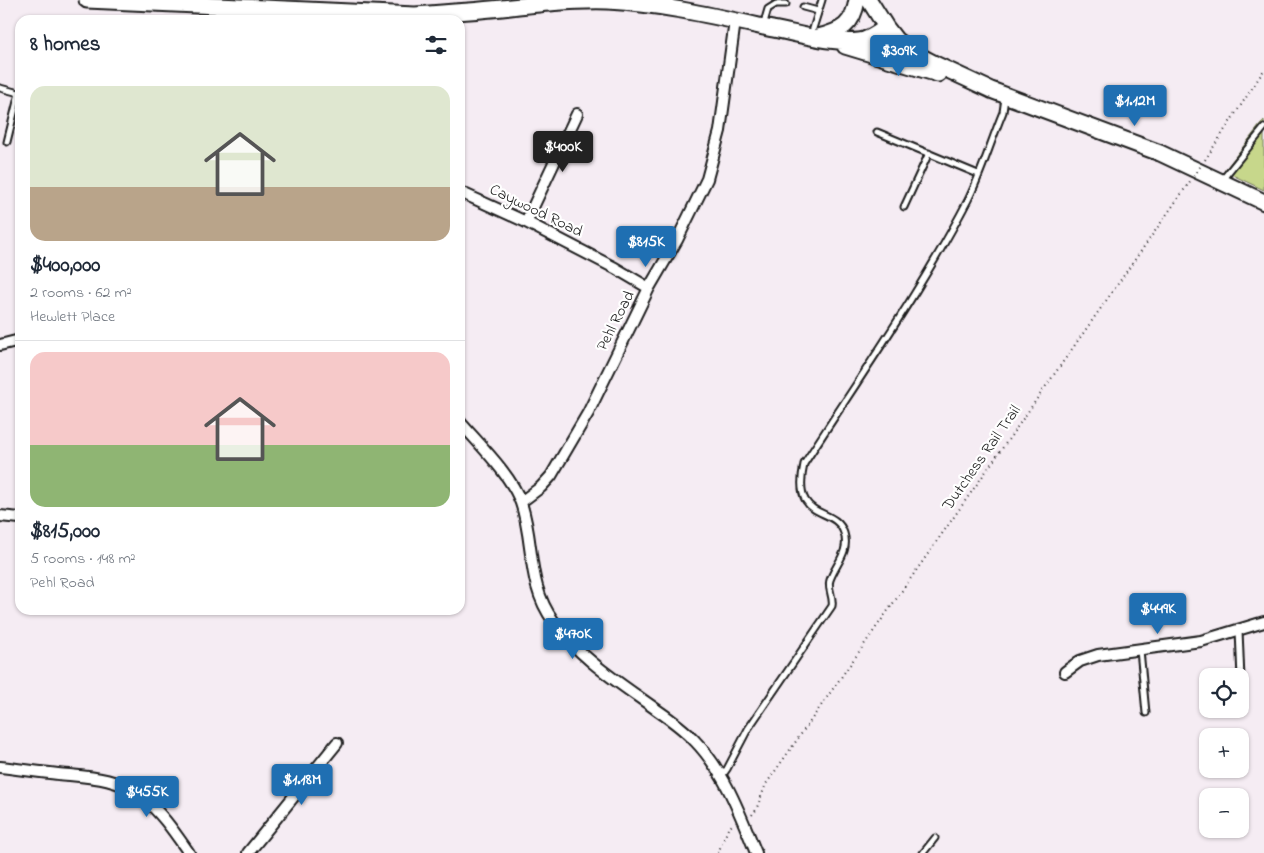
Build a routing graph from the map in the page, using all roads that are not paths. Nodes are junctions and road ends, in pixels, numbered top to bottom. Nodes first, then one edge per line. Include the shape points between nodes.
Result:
1 (87, 0) edge
2 (822, 0) edge
3 (857, 0) edge
4 (869, 0) edge
5 (786, 4) dead end
6 (803, 7) dead end
7 (818, 11) junction
8 (220, 13) edge
9 (735, 21) junction
10 (763, 27) junction
11 (886, 27) junction
12 (813, 37) junction
13 (0, 88) edge
14 (991, 90) junction
15 (15, 92) edge
16 (1005, 95) junction
17 (15, 109) edge
18 (577, 114) dead end
19 (1264, 128) edge
20 (878, 132) dead end
21 (7, 142) dead end
22 (929, 153) junction
23 (978, 174) junction
24 (1221, 181) junction
25 (465, 194) edge
26 (1264, 202) edge
27 (904, 206) dead end
28 (526, 222) junction
29 (649, 288) junction
30 (15, 341) edge
31 (0, 345) edge
32 (465, 428) edge
33 (521, 502) junction
34 (0, 516) edge
35 (15, 518) edge
36 (1264, 622) edge
37 (1239, 630) junction
38 (1140, 650) junction
39 (1241, 668) edge
40 (1065, 672) dead end
41 (1146, 713) dead end
42 (336, 743) dead end
43 (0, 767) edge
44 (722, 776) junction
45 (936, 838) dead end
46 (189, 853) edge
47 (248, 853) edge
48 (756, 853) edge
49 (923, 853) edge

1 - 8 main road
2 - 7 lane
3 - 12 main road via 854,14 846,26 833,33
4 - 11 main road
5 - 10 lane via 776,4 768,9
6 - 7 lane
7 - 12 lane
8 - 9 main road via 414,15 582,0 682,10
9 - 10 main road
9 - 29 street, Pehl Road via 720,131 707,179
10 - 12 main road
11 - 12 main road via 862,41
11 - 14 main road via 910,51
12 - 14 main road
13 - 15 lane
14 - 16 main road
16 - 23 lane via 1003,112
16 - 24 main road via 1153,150
17 - 21 lane
18 - 28 street
19 - 24 lane
20 - 22 lane
22 - 23 lane
22 - 27 lane
23 - 44 lane via 969,198 919,287 804,464 801,476 805,500 810,508 841,526 846,543 830,580 832,606 748,729
24 - 26 main road
25 - 28 street, Caywood Road
28 - 29 street, Caywood Road
29 - 33 street, Pehl Road via 588,413 551,476
30 - 31 street
32 - 33 street via 496,463
33 - 44 street via 534,581 554,622 588,658 694,740
34 - 35 street
36 - 37 street
37 - 38 street via 1201,641
37 - 39 lane
38 - 40 street via 1098,655 1080,661
38 - 41 lane
42 - 47 street
43 - 46 street via 107,779 125,786 157,811
44 - 48 street
45 - 49 lane

